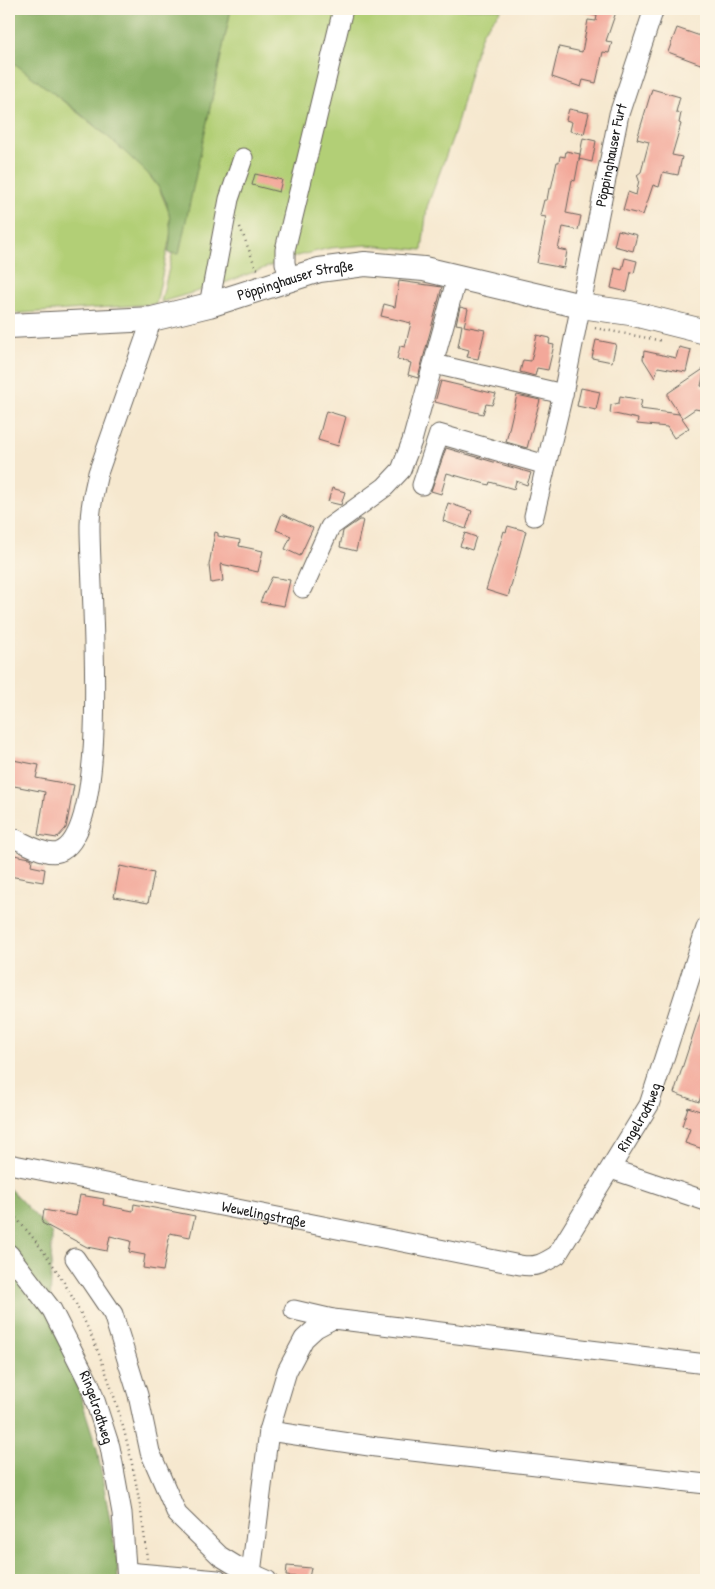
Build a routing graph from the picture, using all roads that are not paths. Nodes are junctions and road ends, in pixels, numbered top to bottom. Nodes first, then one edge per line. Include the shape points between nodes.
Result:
1 (343, 9) edge
2 (654, 9) edge
3 (243, 158) dead end
4 (456, 277) junction
5 (289, 279) junction
6 (209, 305) junction
7 (581, 306) junction
8 (152, 319) junction
9 (9, 326) edge
10 (703, 332) edge
11 (434, 364) junction
12 (563, 394) junction
13 (546, 465) junction
14 (422, 484) dead end
15 (534, 516) dead end
16 (303, 588) dead end
17 (16, 839) dead end
18 (706, 928) edge
19 (9, 1164) edge
20 (611, 1169) junction
21 (706, 1201) edge
22 (9, 1254) edge
23 (75, 1258) dead end
24 (520, 1266) joint
25 (294, 1310) dead end
26 (333, 1319) junction
27 (706, 1364) edge
28 (269, 1431) junction
29 (706, 1484) edge
30 (127, 1576) edge
31 (260, 1576) edge
32 (218, 1580) edge

1 - 5 street via 285,250 284,263
2 - 7 street, Pöppinghauser Furt via 619,114
3 - 6 street via 229,200
4 - 5 main road, Pöppinghauser Straße via 424,269 365,264 319,270
4 - 7 main road, Pöppinghauser Straße
4 - 11 street
5 - 6 main road, Pöppinghauser Straße
6 - 8 main road, Pöppinghauser Straße
7 - 10 main road, Pöppinghauser Straße via 630,313
7 - 12 street
8 - 9 main road, Pöppinghauser Straße
8 - 17 street via 98,473 90,522 95,637 92,751 86,808 76,836 58,852 42,851
11 - 12 street
11 - 16 street via 401,470 385,488 330,527
12 - 13 street
13 - 14 street via 439,434
13 - 15 street
18 - 20 street, Ringelrodtweg via 649,1105
19 - 24 street, Wewelingstraße
20 - 21 street
20 - 24 street, Ringelrodtweg via 557,1255 532,1268
22 - 30 street, Ringelrodtweg via 52,1310 90,1386 110,1447 122,1512
23 - 31 street via 112,1314 138,1395 150,1452 177,1514 220,1556
25 - 26 street
26 - 27 street
26 - 28 street via 316,1328 297,1348
28 - 29 street via 376,1447
28 - 31 street
30 - 32 street

